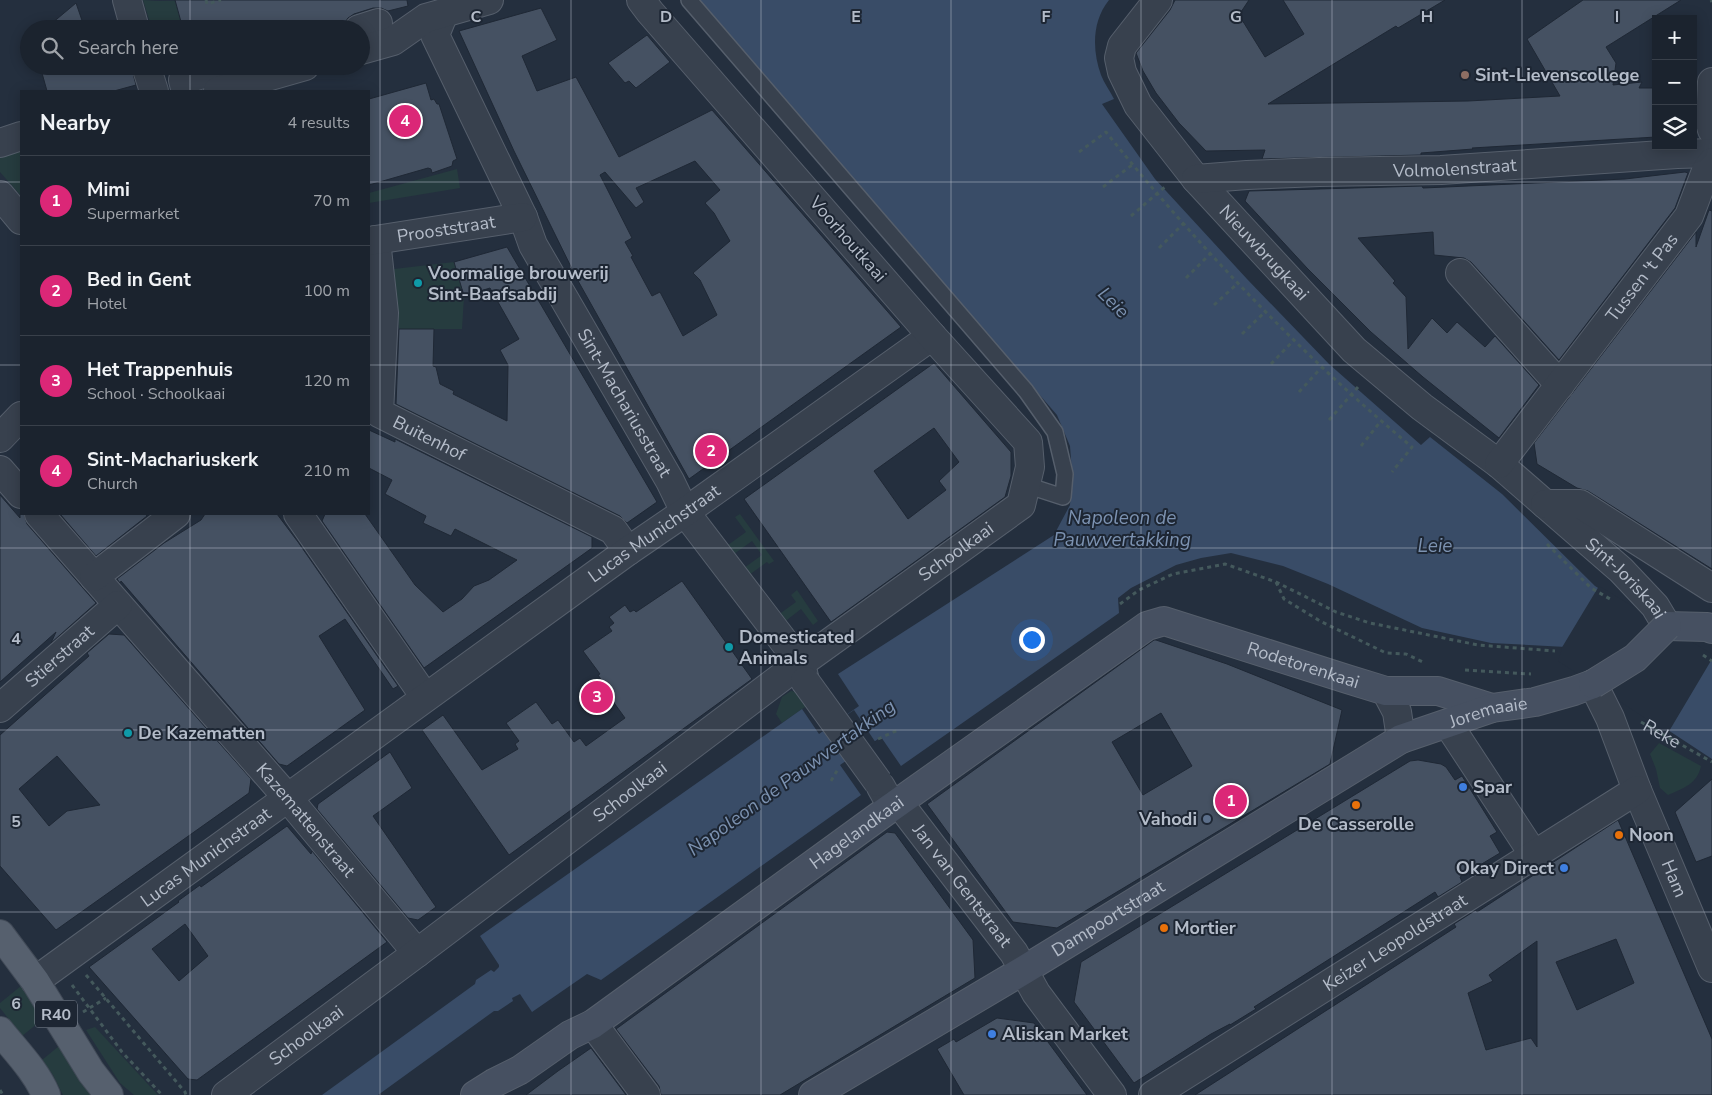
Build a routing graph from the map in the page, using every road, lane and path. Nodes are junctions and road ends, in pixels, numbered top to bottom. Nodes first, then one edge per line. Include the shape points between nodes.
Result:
1 (127, 0) edge
2 (206, 0) edge
3 (221, 0) edge
4 (489, 0) edge
5 (641, 0) edge
6 (689, 0) edge
7 (1158, 0) edge
8 (435, 16) junction
9 (133, 20) edge
10 (374, 24) edge
11 (370, 47) edge
12 (149, 75) edge
13 (199, 75) edge
14 (274, 75) edge
15 (1712, 82) edge
16 (185, 88) dead end
17 (154, 90) edge
18 (221, 90) edge
19 (1712, 130) edge
20 (20, 136) edge
21 (0, 143) edge
22 (1079, 152) dead end
23 (1712, 153) edge
24 (1712, 162) edge
25 (1132, 165) junction
26 (1196, 179) junction
27 (1167, 186) dead end
28 (1103, 187) dead end
29 (0, 195) edge
30 (1157, 195) junction
31 (1131, 216) dead end
32 (523, 217) junction
33 (20, 219) edge
34 (1184, 224) junction
35 (372, 241) edge
36 (1159, 248) dead end
37 (1210, 254) junction
38 (1460, 273) dead end
39 (1186, 278) dead end
40 (1238, 283) junction
41 (1214, 305) dead end
42 (1266, 311) junction
43 (1242, 334) dead end
44 (932, 336) junction
45 (1294, 340) junction
46 (1271, 364) dead end
47 (1321, 368) junction
48 (1361, 384) dead end
49 (1560, 386) junction
50 (1299, 392) dead end
51 (1351, 395) junction
52 (20, 417) edge
53 (1329, 420) dead end
54 (1382, 421) junction
55 (0, 438) edge
56 (1361, 446) dead end
57 (1499, 464) junction
58 (0, 470) edge
59 (1392, 472) dead end
60 (1026, 485) junction
61 (20, 493) edge
62 (1545, 504) junction
63 (685, 512) junction
64 (40, 515) edge
65 (175, 515) edge
66 (299, 515) edge
67 (628, 551) junction
68 (94, 577) junction
69 (1276, 582) junction
70 (1712, 588) edge
71 (1120, 604) dead end
72 (118, 605) junction
73 (1668, 626) junction
74 (1712, 630) edge
75 (1122, 644) joint
76 (1555, 651) dead end
77 (1429, 665) dead end
78 (1463, 670) dead end
79 (803, 673) junction
80 (1532, 674) dead end
81 (1593, 684) junction
82 (1386, 690) junction
83 (426, 697) junction
84 (0, 708) edge
85 (1492, 708) junction
86 (1610, 718) junction
87 (1448, 724) junction
88 (1401, 739) junction
89 (1712, 762) edge
90 (878, 782) joint
91 (1637, 790) junction
92 (287, 797) junction
93 (898, 803) junction
94 (1534, 855) junction
95 (0, 934) edge
96 (417, 953) junction
97 (1712, 968) edge
98 (1024, 970) junction
99 (35, 981) junction
100 (593, 1024) junction
101 (0, 1031) edge
102 (0, 1090) edge
103 (3, 1095) edge
104 (46, 1095) edge
105 (109, 1095) edge
106 (162, 1095) edge
107 (186, 1095) edge
108 (226, 1095) edge
109 (475, 1095) edge
110 (505, 1095) edge
111 (646, 1095) edge
112 (812, 1095) edge
113 (1112, 1095) edge
114 (1153, 1095) edge

1 - 9 street
2 - 3 path via 207,4
4 - 8 street
5 - 44 street, Voorhoutkaai
6 - 60 lane via 1026,391 1055,432 1065,474 1063,497
7 - 26 street, Nieuwbrugkaai via 1122,46 1119,58 1138,105
8 - 10 street
8 - 11 street via 393,41
8 - 32 street, Sint-Machariusstraat via 435,35
12 - 17 street
13 - 16 street via 183,80
14 - 18 street
15 - 19 street
20 - 21 street
22 - 25 path via 1106,132
23 - 26 street, Volmolenstraat via 1441,170
24 - 49 street, Tussen 't Pas via 1689,216
25 - 28 path
25 - 30 path
26 - 57 street, Nieuwbrugkaai via 1354,350 1422,407
27 - 30 path
29 - 33 street
30 - 31 path
30 - 34 path
32 - 35 street, Prooststraat
32 - 63 street, Sint-Machariusstraat via 534,245 677,492
34 - 36 path
34 - 37 path
35 - 67 street, Buitenhof via 384,313 379,413 613,530
37 - 39 path
37 - 40 path
38 - 49 street
40 - 41 path
40 - 42 path
42 - 43 path
42 - 45 path
44 - 60 street, Voorhoutkaai via 1028,442 1030,467
44 - 63 street, Lucas Munichstraat
45 - 46 path
45 - 47 path
47 - 50 path
47 - 51 path
48 - 51 path
49 - 57 street, Tussen 't Pas
51 - 53 path
51 - 54 path
52 - 55 street
54 - 56 path
54 - 59 path via 1412,447
57 - 62 street, Sint-Joriskaai
58 - 61 street
60 - 79 street, Schoolkaai via 1021,504
62 - 70 street, Sint-Joriskaai via 1580,504
62 - 73 street, Sint-Joriskaai via 1621,570 1655,606
63 - 67 street, Lucas Munichstraat
63 - 79 street, Sint-Machariusstraat
64 - 68 street, Kazemattenstraat
65 - 68 street
66 - 83 street
67 - 83 street, Lucas Munichstraat
68 - 72 street, Kazemattenstraat
69 - 71 path via 1225,564 1173,574 1139,590
69 - 76 path via 1336,612 1370,623 1478,645
69 - 77 path via 1284,600 1320,622 1386,653 1406,654
72 - 84 street, Stierstraat
72 - 92 street, Kazemattenstraat
73 - 74 street, Sint-Joriskaai via 1707,627
73 - 81 street, Joremaaie, bridge via 1634,658
75 - 82 street, Rodetorenkaai via 1147,626 1164,621
75 - 93 street, Hagelandkaai
78 - 80 path
79 - 90 street, Sint-Machariusstraat, bridge
79 - 96 street, Schoolkaai
81 - 85 street, Joremaaie via 1535,702
81 - 86 street, Reke
82 - 85 street, Rodetorenkaai via 1438,691
82 - 88 street via 1397,712
83 - 92 street, Lucas Munichstraat
85 - 87 street, Joremaaie
86 - 89 path, Reke via 1628,714
86 - 91 street, Reke
87 - 88 street, Dampoortstraat
87 - 94 street, Joremaaie
88 - 98 street, Dampoortstraat
90 - 93 street, Jan van Gentstraat via 886,796
91 - 94 street, Keizer Leopoldstraat
91 - 97 street, Ham
92 - 96 street, Kazemattenstraat
92 - 99 street, Lucas Munichstraat
93 - 98 street, Jan van Gentstraat via 1010,947
93 - 100 street, Hagelandkaai
94 - 114 street, Keizer Leopoldstraat
95 - 99 main road, R40
96 - 108 street, Schoolkaai
98 - 112 street, Dampoortstraat
98 - 113 street, Jan van Gentstraat via 1036,993
99 - 105 main road, R40
100 - 109 street, Hagelandkaai
100 - 110 street, Hagelandkaai via 576,1043
100 - 111 street
101 - 104 main road via 22,1057
102 - 103 path
106 - 107 path via 122,1052 90,1008 106,998

